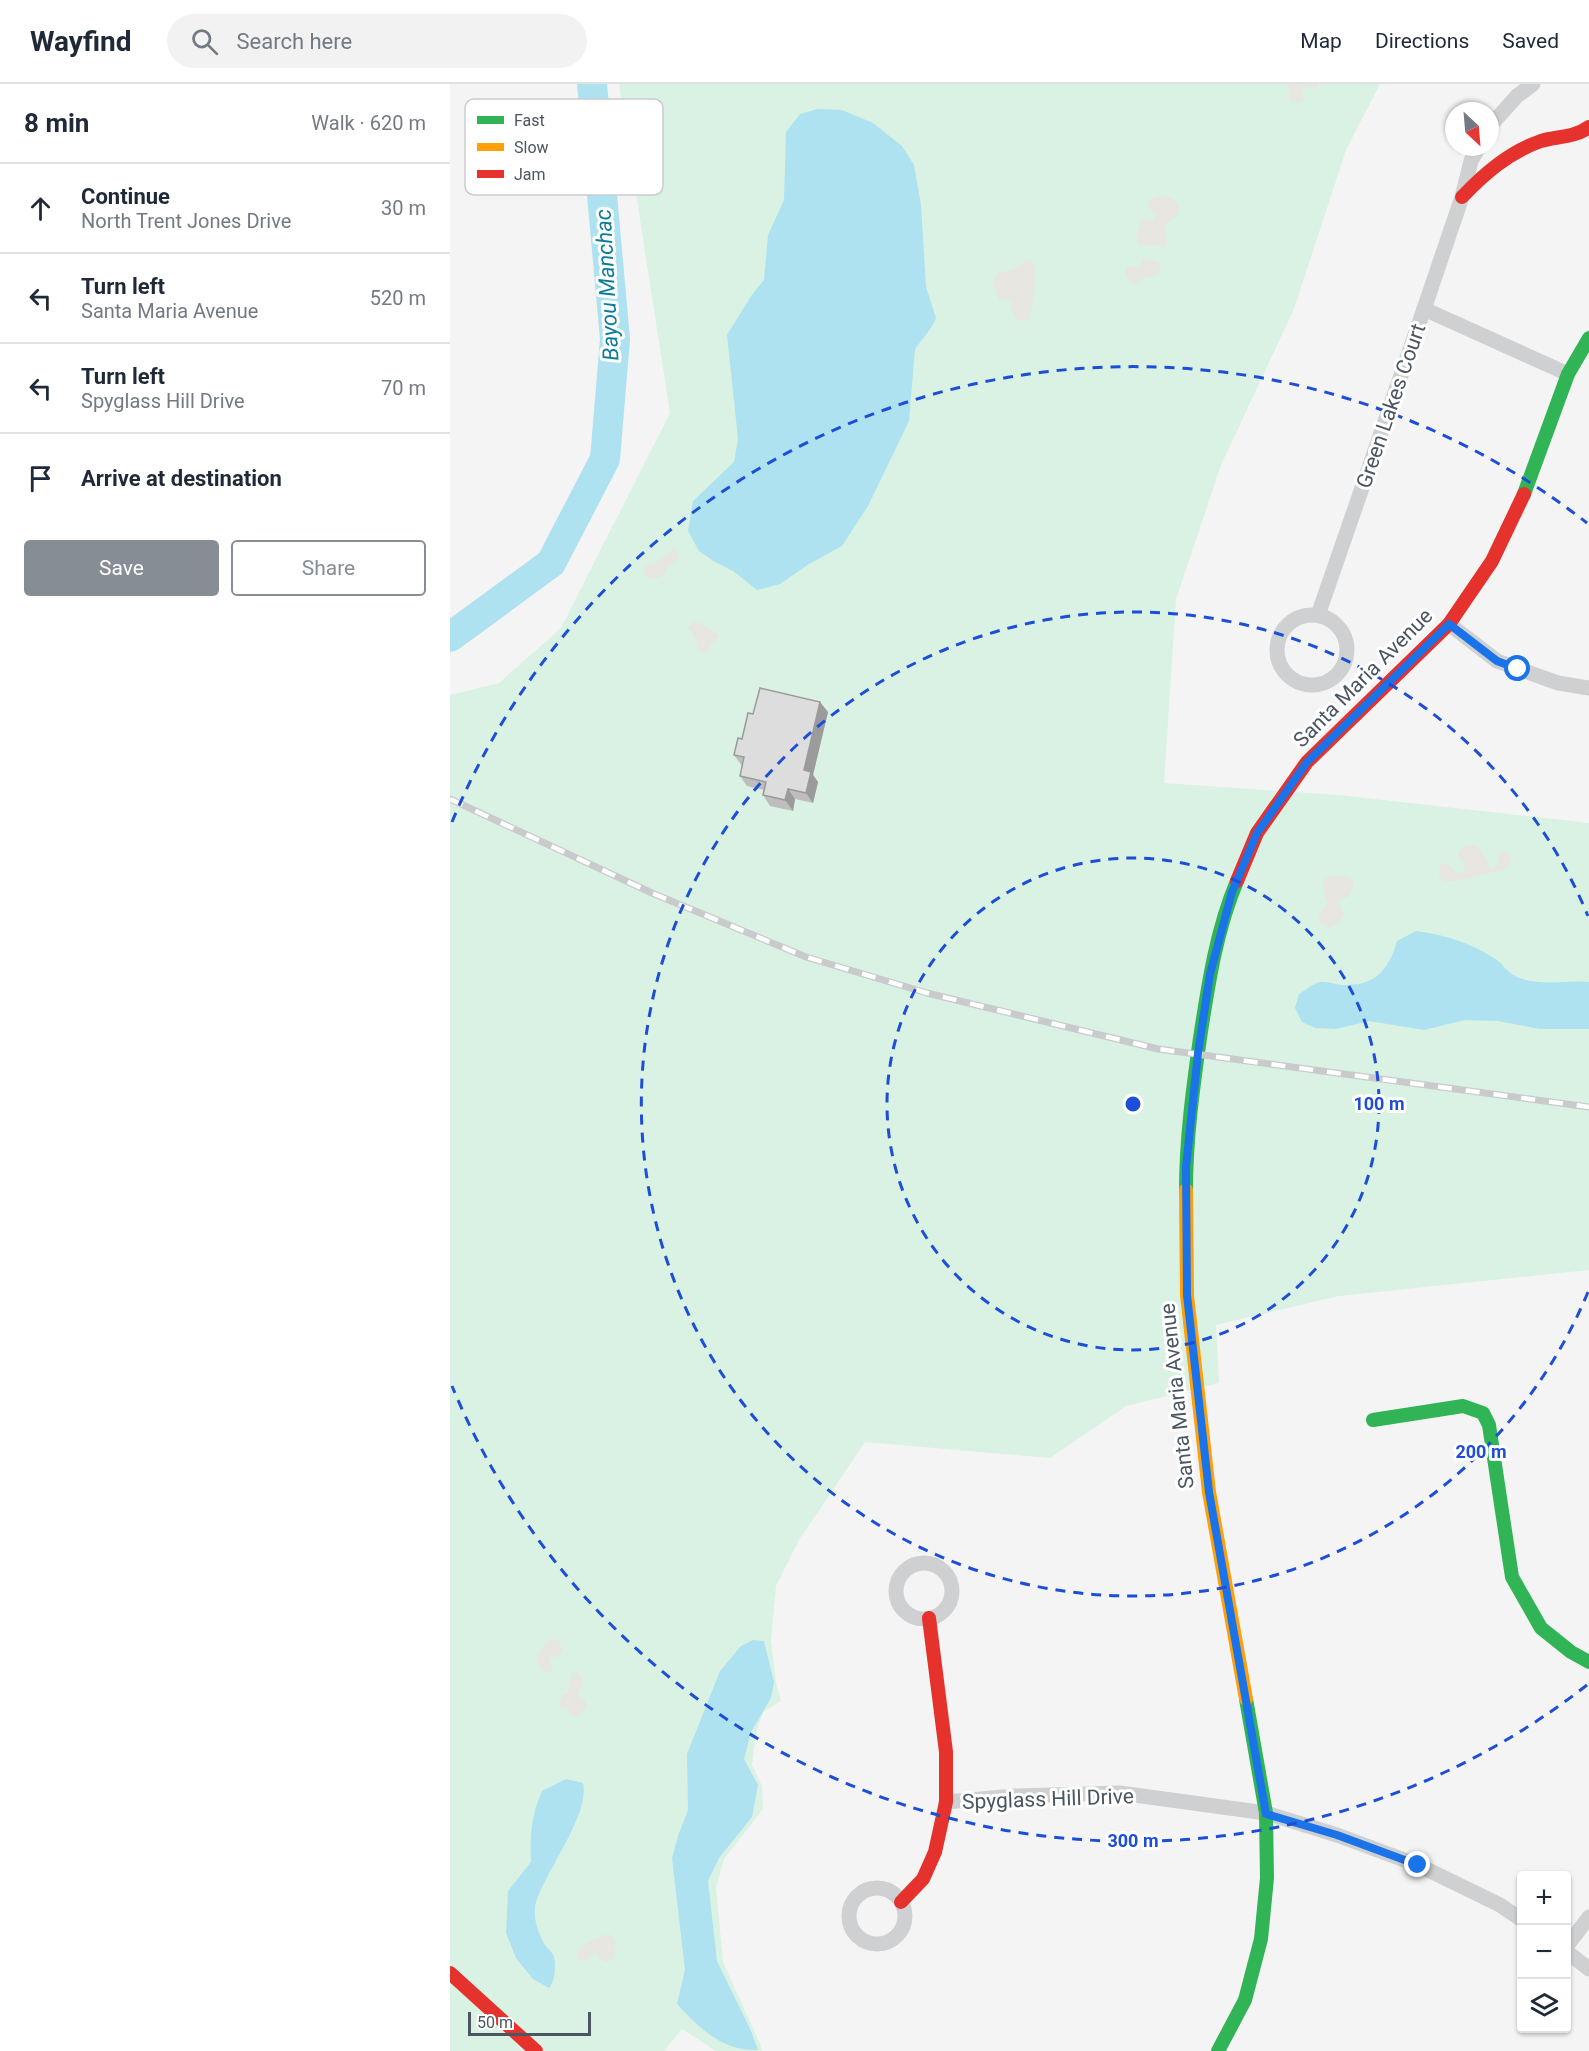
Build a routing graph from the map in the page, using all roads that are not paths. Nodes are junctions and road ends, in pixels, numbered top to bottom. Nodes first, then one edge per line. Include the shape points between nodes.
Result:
1 (1533, 84) edge
2 (1499, 116) edge
3 (1589, 127) edge
4 (1474, 156) edge
5 (1462, 197) junction
6 (1424, 309) junction
7 (1589, 338) edge
8 (1568, 374) junction
9 (1318, 615) junction
10 (1449, 624) junction
11 (1589, 688) edge
12 (1373, 1420) dead end
13 (929, 1618) dead end
14 (1589, 1662) edge
15 (946, 1802) junction
16 (1266, 1814) junction
17 (901, 1902) dead end
18 (1517, 1917) edge
19 (1589, 1917) edge
20 (1571, 1942) edge
21 (1571, 1953) edge
22 (1589, 1969) edge
23 (450, 1974) edge
24 (536, 2051) edge
25 (1218, 2051) edge

1 - 2 street
3 - 5 street, Green Lakes Court via 1515,152 1481,176
4 - 5 street, Green Lakes Court
5 - 6 street, Green Lakes Court
6 - 8 street
6 - 9 street, Green Lakes Court
7 - 8 street, Santa Maria Avenue
8 - 10 street, Santa Maria Avenue via 1521,502 1492,561
9 - 9 street via 1296,618 1286,625 1276,646 1281,668 1288,677 1309,686 1332,679 1346,660 1345,637 1338,626
10 - 11 street via 1497,661 1558,683
10 - 16 street, Santa Maria Avenue via 1307,762 1257,833 1232,892 1210,974 1196,1062 1186,1167 1187,1295 1209,1492
12 - 14 street via 1463,1406 1483,1413 1489,1425 1512,1577 1541,1628
13 - 15 street via 946,1752
15 - 16 street, Spyglass Hill Drive via 1120,1792
15 - 17 street via 935,1852 923,1879
16 - 18 street, Spyglass Hill Drive via 1418,1865
16 - 25 street, Santa Maria Avenue via 1267,1878 1261,1939 1245,2000
19 - 20 street
21 - 22 street
23 - 24 street

